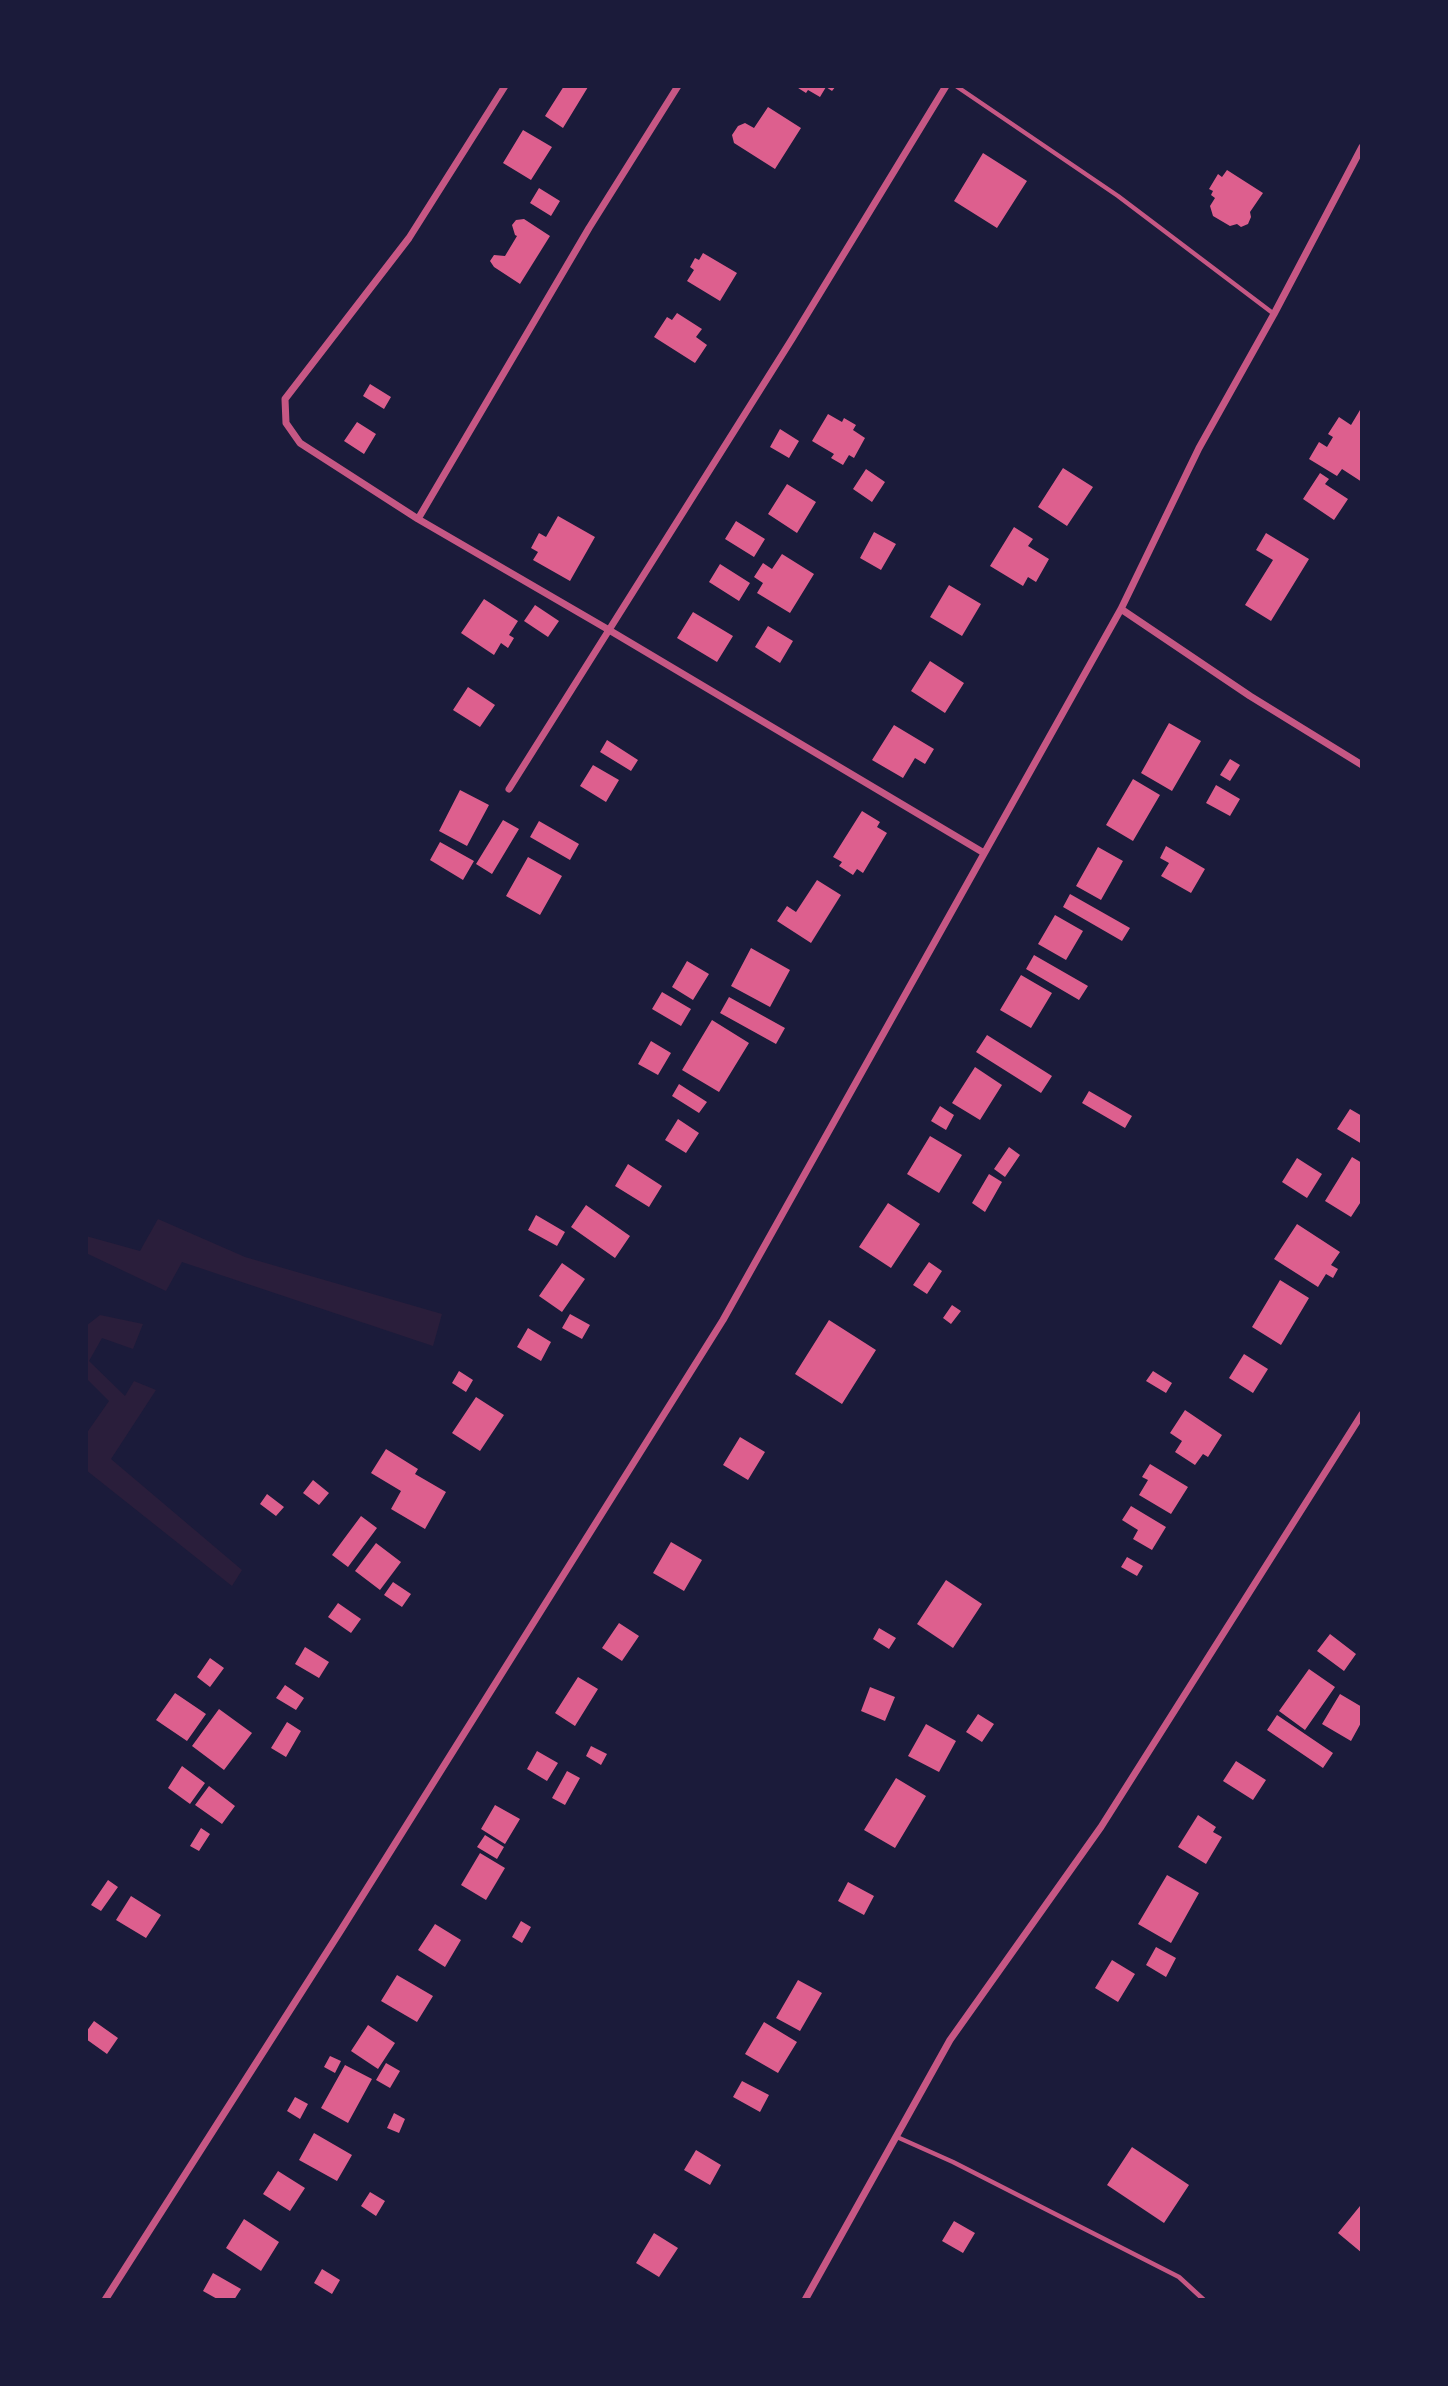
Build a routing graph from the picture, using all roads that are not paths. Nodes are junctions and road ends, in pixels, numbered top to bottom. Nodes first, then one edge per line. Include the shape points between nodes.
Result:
1 (505, 86) edge
2 (678, 86) edge
3 (946, 86) edge
4 (956, 86) edge
5 (1362, 147) edge
6 (1274, 314) junction
7 (418, 519) junction
8 (1121, 609) junction
9 (609, 630) junction
10 (1362, 765) edge
11 (509, 789) dead end
12 (984, 853) junction
13 (1362, 1414) edge
14 (896, 2137) junction
15 (105, 2300) edge
16 (805, 2300) edge
17 (1204, 2300) edge

1 - 7 street via 409,237 285,400 286,423 300,443
2 - 7 street
3 - 9 street
4 - 6 lane via 1118,196
5 - 6 street
6 - 8 street via 1199,448
7 - 9 street
8 - 10 street
8 - 12 street
9 - 11 street
9 - 12 street
12 - 15 street via 723,1320
13 - 14 street via 1101,1827 950,2040
14 - 16 street
14 - 17 lane via 1179,2277

